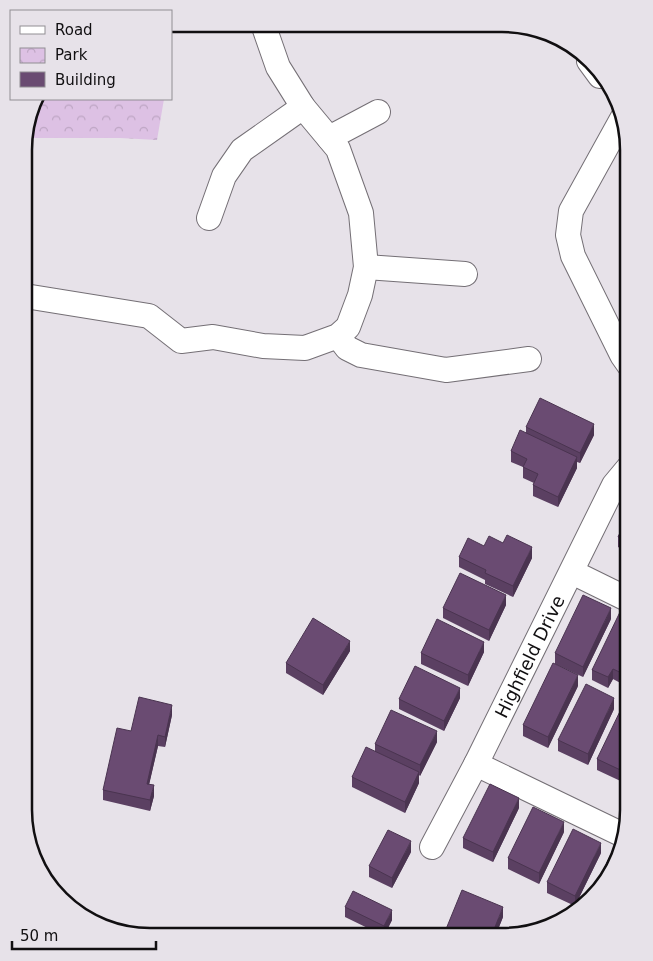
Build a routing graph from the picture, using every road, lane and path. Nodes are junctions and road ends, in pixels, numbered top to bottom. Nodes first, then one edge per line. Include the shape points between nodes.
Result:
1 (266, 32) edge
2 (303, 107) junction
3 (378, 112) dead end
4 (618, 127) edge
5 (329, 138) junction
6 (209, 218) dead end
7 (366, 267) junction
8 (465, 274) dead end
9 (32, 297) edge
10 (338, 336) junction
11 (620, 351) edge
12 (529, 359) dead end
13 (620, 478) edge
14 (572, 572) junction
15 (620, 596) edge
16 (476, 764) junction
17 (618, 833) edge
18 (432, 848) dead end

1 - 2 street via 278,67
2 - 5 street
2 - 6 street via 242,150 224,176
3 - 5 street
4 - 11 street via 571,211 568,235 573,256
5 - 7 street via 338,149 362,212
7 - 8 street
7 - 10 street via 348,327
9 - 10 street via 149,316 181,340 213,337 263,346 305,348
10 - 12 street via 347,348 361,356 446,370
13 - 14 street, Highfield Drive
14 - 15 street
14 - 16 street, Highfield Drive
16 - 17 street
16 - 18 street, Highfield Drive

